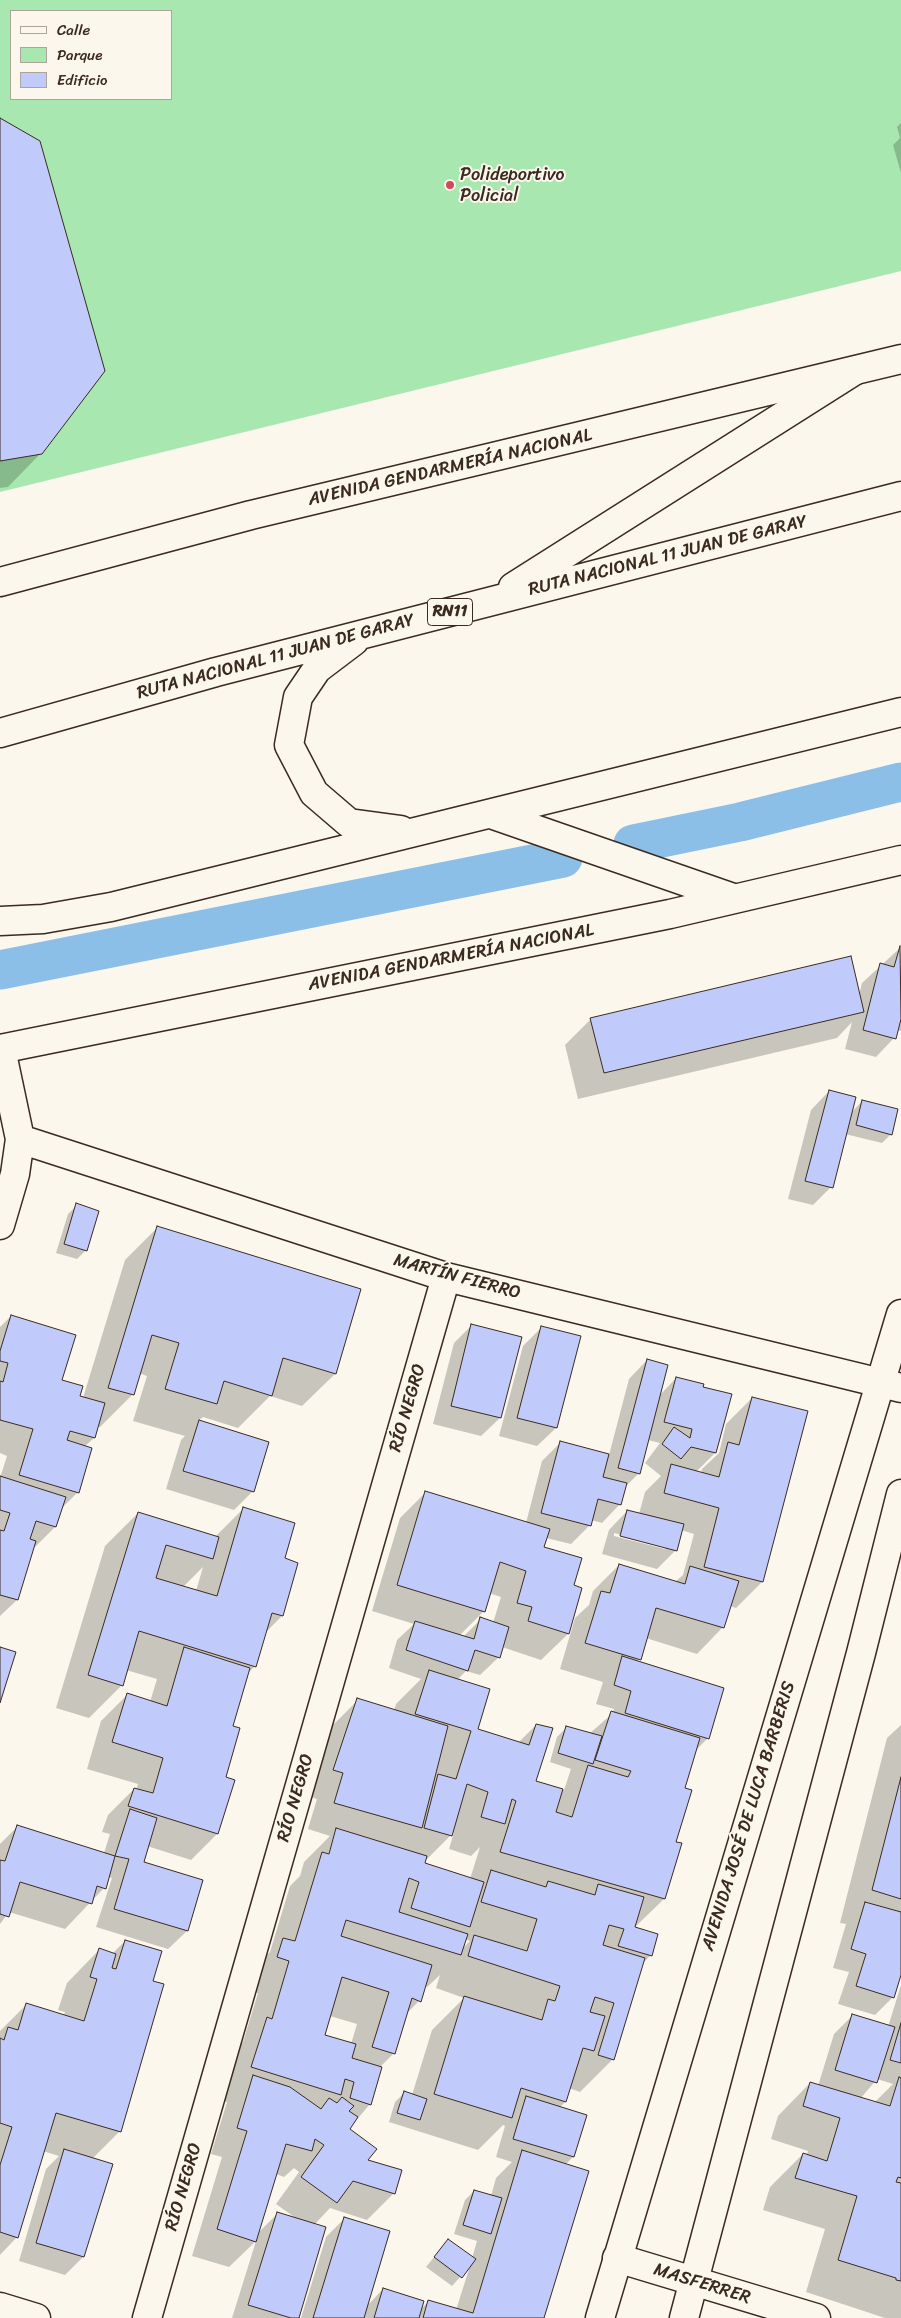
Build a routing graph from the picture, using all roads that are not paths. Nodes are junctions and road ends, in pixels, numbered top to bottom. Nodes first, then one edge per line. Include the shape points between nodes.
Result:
1 (901, 359) edge
2 (854, 371) junction
3 (901, 496) edge
4 (0, 582) edge
5 (493, 600) junction
6 (363, 634) junction
7 (901, 712) edge
8 (0, 733) edge
9 (491, 814) junction
10 (416, 832) junction
11 (901, 860) edge
12 (733, 898) junction
13 (0, 922) edge
14 (0, 1049) edge
15 (20, 1139) junction
16 (0, 1226) edge
17 (446, 1277) junction
18 (901, 1314) edge
19 (890, 1385) edge
20 (901, 1494) edge
21 (617, 2258) junction
22 (694, 2281) junction
23 (0, 2307) edge
24 (36, 2318) edge
25 (147, 2318) edge
26 (600, 2318) edge
27 (684, 2318) edge
28 (816, 2318) edge

1 - 2 main road, AVENIDA GENDARMERÍA NACIONAL
2 - 4 main road, AVENIDA GENDARMERÍA NACIONAL via 251,515
2 - 5 main road
3 - 5 main road, RUTA NACIONAL 11 JUAN DE GARAY / RN11
5 - 6 main road, RUTA NACIONAL 11 JUAN DE GARAY / RN11
6 - 8 main road, RUTA NACIONAL 11 JUAN DE GARAY / RN11
6 - 10 main road via 317,669 298,697 289,745 314,793 349,823
7 - 9 main road
9 - 10 main road
9 - 12 main road
10 - 13 main road via 111,907 43,919
11 - 12 main road, AVENIDA GENDARMERÍA NACIONAL
12 - 14 main road, AVENIDA GENDARMERÍA NACIONAL via 670,914
14 - 15 main road
15 - 16 main road via 15,1174
15 - 17 main road, MARTÍN FIERRO
17 - 19 main road, MARTÍN FIERRO
17 - 25 main road, RÍO NEGRO
18 - 19 main road, AVENIDA JOSÉ DE LUCA BARBERIS
19 - 21 main road, AVENIDA JOSÉ DE LUCA BARBERIS
20 - 22 main road
21 - 22 main road, MASFERRER
21 - 26 main road, AVENIDA JOSÉ DE LUCA BARBERIS
22 - 27 main road
22 - 28 main road, MASFERRER
23 - 24 main road

